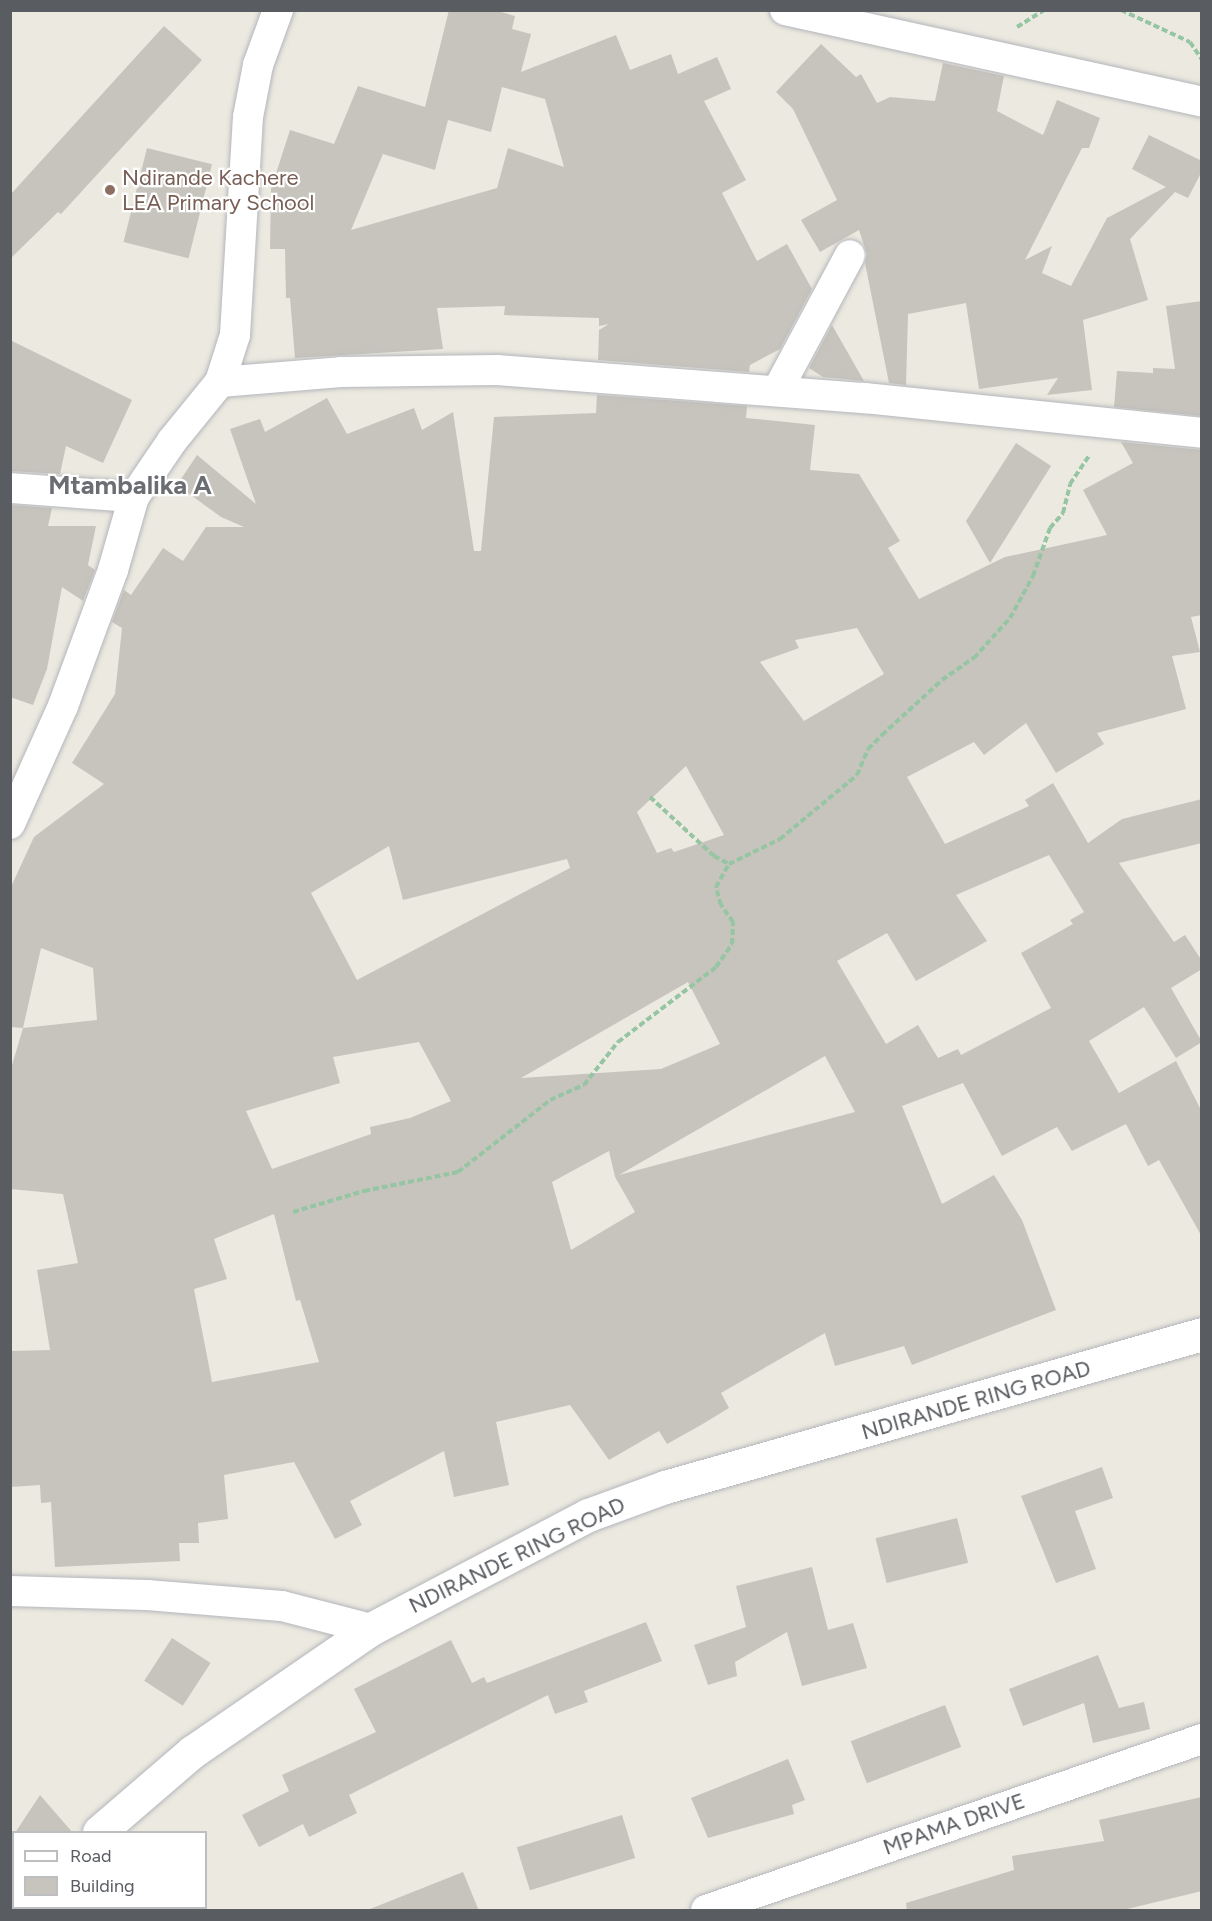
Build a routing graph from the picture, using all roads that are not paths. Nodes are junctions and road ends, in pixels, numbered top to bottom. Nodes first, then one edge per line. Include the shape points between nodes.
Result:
1 (278, 10) edge
2 (784, 10) edge
3 (1202, 102) edge
4 (850, 255) dead end
5 (220, 382) junction
6 (777, 392) junction
7 (1202, 433) edge
8 (10, 488) edge
9 (134, 497) junction
10 (10, 824) edge
11 (1202, 1334) edge
12 (10, 1591) edge
13 (371, 1629) junction
14 (1202, 1739) edge
15 (101, 1831) edge
16 (737, 1906) edge
17 (706, 1911) edge

1 - 5 street via 258,65 248,117 237,315
2 - 3 street
4 - 6 street
5 - 6 street via 320,373 497,370
5 - 9 street via 172,441
6 - 7 street
8 - 9 street
9 - 10 street via 113,570 63,706
11 - 13 street, NDIRANDE RING ROAD via 626,1500 470,1574
12 - 13 street via 147,1595 282,1606
13 - 15 street, NDIRANDE RING ROAD via 192,1752
14 - 16 street, MPAMA DRIVE
16 - 17 street, MPAMA DRIVE

